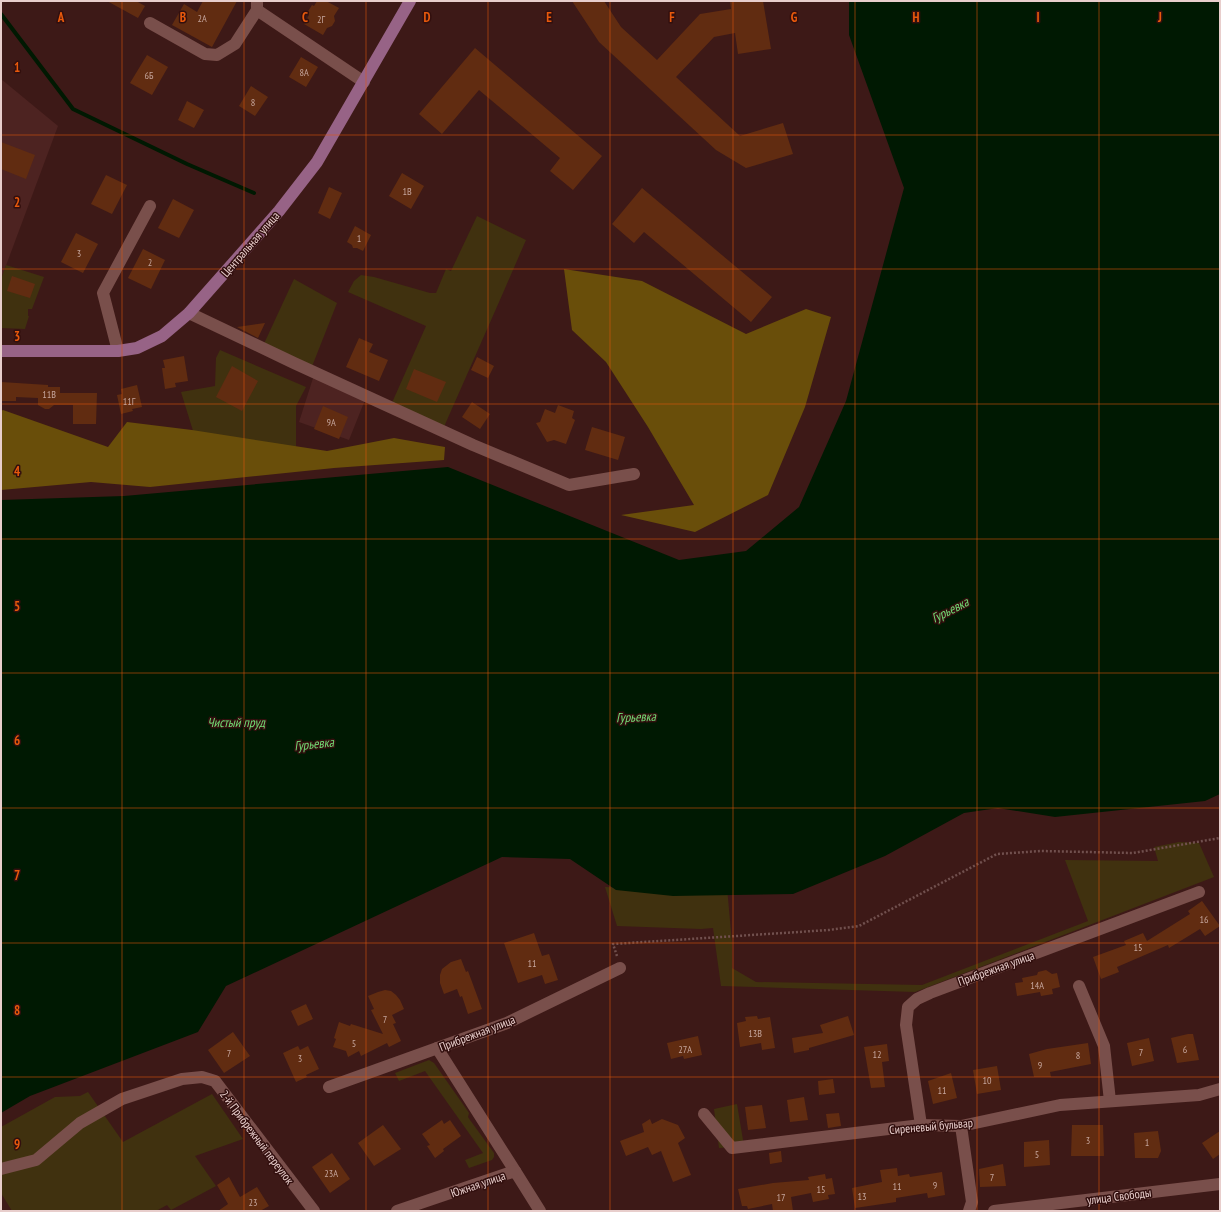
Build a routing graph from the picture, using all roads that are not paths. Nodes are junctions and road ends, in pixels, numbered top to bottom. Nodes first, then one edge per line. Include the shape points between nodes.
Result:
1 (410, 1) edge
2 (257, 6) edge
3 (150, 23) dead end
4 (364, 82) junction
5 (150, 206) dead end
6 (189, 313) junction
7 (1, 350) edge
8 (118, 351) junction
9 (634, 474) dead end
10 (1199, 892) dead end
11 (620, 968) road end
12 (1079, 986) dead end
13 (437, 1048) junction
14 (329, 1087) dead end
15 (1220, 1089) edge
16 (1110, 1101) junction
17 (704, 1114) dead end
18 (921, 1125) junction
19 (961, 1126) junction
20 (1, 1169) edge
21 (515, 1171) junction
22 (1220, 1184) edge
23 (314, 1211) edge
24 (398, 1211) edge
25 (540, 1211) edge
26 (969, 1211) edge
27 (994, 1211) edge

1 - 4 main road, Центральная улица
2 - 3 street via 235,44 217,55 205,54
2 - 4 street
4 - 6 main road, Центральная улица via 317,162 279,211
5 - 8 street via 103,293
6 - 8 main road, Центральная улица via 162,336 137,348
6 - 9 street via 473,445 569,485
7 - 8 main road, Центральная улица
10 - 18 street, Прибрежная улица via 917,999 908,1007 906,1025
11 - 13 street, Прибрежная улица via 507,1023
12 - 16 street via 1104,1046
13 - 14 street, Прибрежная улица
13 - 21 street
15 - 16 street, Сиреневый бульвар via 1200,1095
16 - 19 street, Сиреневый бульвар via 1060,1104
17 - 18 street, Сиреневый бульвар via 732,1148
18 - 19 street, Сиреневый бульвар
19 - 26 street via 972,1202
20 - 23 street, 2-й Прибрежный переулок via 36,1160 80,1122 122,1099 182,1079 202,1076 215,1081
21 - 24 street, Южная улица
21 - 25 street, Южная улица
22 - 27 street, улица Свободы

